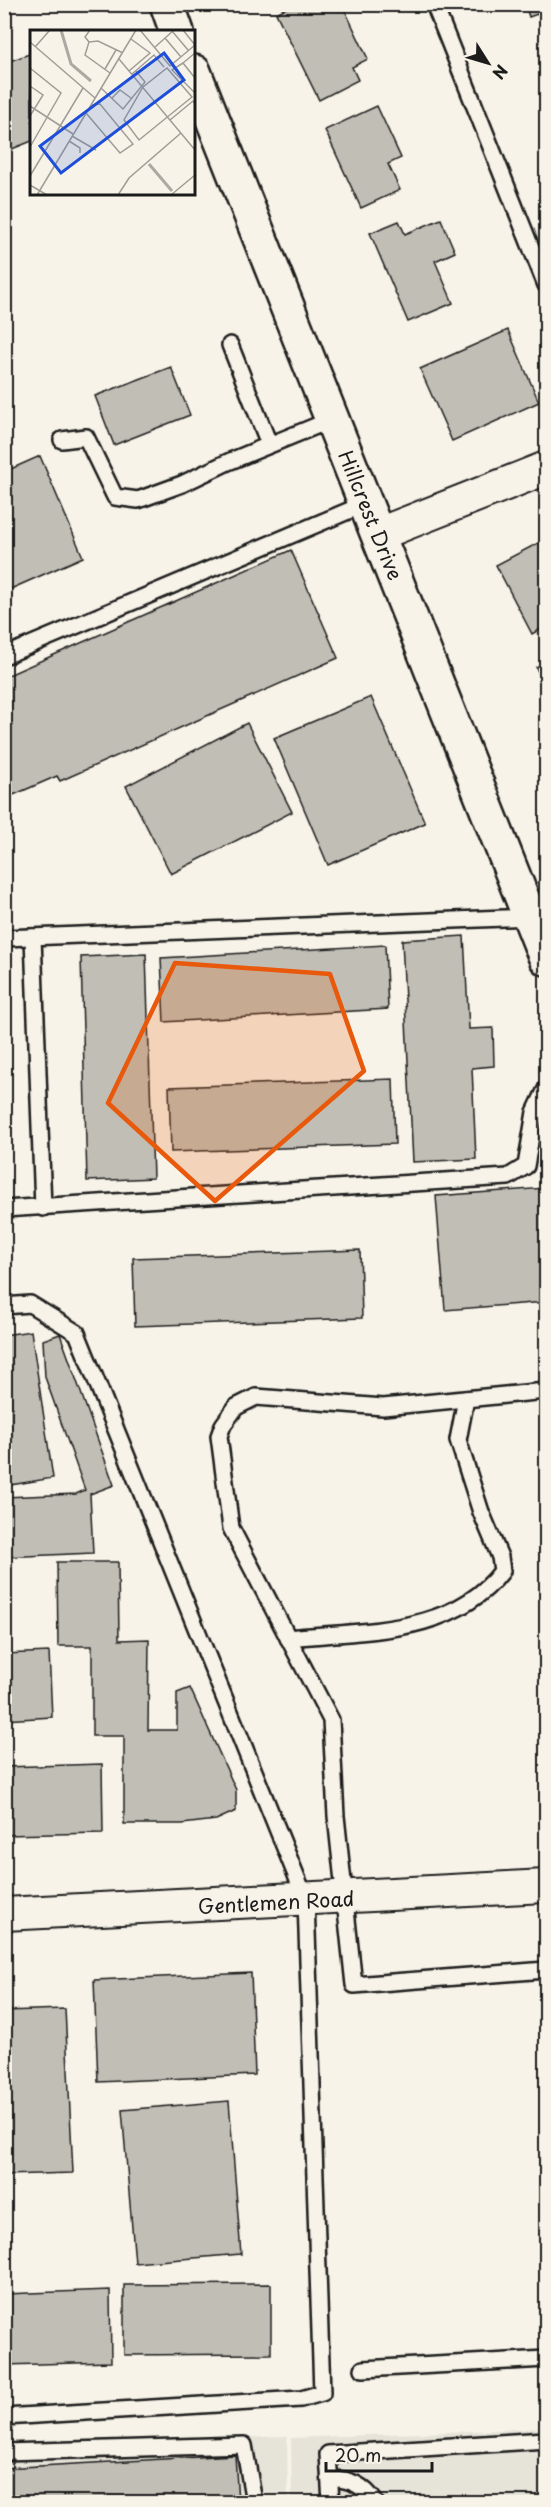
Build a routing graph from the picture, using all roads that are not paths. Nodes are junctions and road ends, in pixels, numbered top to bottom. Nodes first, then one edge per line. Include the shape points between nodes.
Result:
1 (166, 4) edge
2 (434, 4) edge
3 (176, 30) edge
4 (195, 74) edge
5 (546, 285) edge
6 (230, 345) dead end
7 (333, 418) junction
8 (62, 440) dead end
9 (269, 444) junction
10 (546, 468) edge
11 (367, 502) junction
12 (379, 534) junction
13 (4, 656) edge
14 (530, 917) junction
15 (33, 937) junction
16 (4, 938) edge
17 (546, 958) edge
18 (546, 1089) edge
19 (43, 1208) junction
20 (4, 1209) edge
21 (4, 1306) edge
22 (546, 1391) edge
23 (466, 1399) junction
24 (288, 1638) junction
25 (546, 1886) edge
26 (346, 1898) junction
27 (306, 1900) junction
28 (4, 1914) edge
29 (546, 1970) edge
30 (546, 2359) edge
31 (363, 2369) dead end
32 (4, 2417) edge
33 (546, 2440) edge
34 (4, 2452) edge
35 (331, 2479) junction
36 (254, 2502) edge
37 (331, 2502) edge
38 (375, 2502) edge

1 - 3 street
2 - 5 lane
4 - 7 street, Hillcrest Drive
6 - 9 lane
7 - 9 lane
7 - 11 street, Hillcrest Drive
8 - 9 lane via 86,437 115,497 138,500
10 - 12 street
11 - 12 street, Hillcrest Drive
11 - 13 lane
12 - 14 street, Hillcrest Drive
14 - 15 lane
14 - 17 street, Hillcrest Drive
15 - 16 lane
15 - 19 lane
18 - 19 lane via 535,1112 526,1166 508,1177
19 - 20 lane
21 - 27 lane via 30,1304 77,1333
22 - 23 lane
23 - 24 lane via 458,1440 502,1571 480,1596 423,1624
23 - 24 lane via 383,1407 256,1397 236,1407 219,1436 231,1528
24 - 26 lane via 331,1720 336,1816
25 - 26 street, Gentlemen Road
26 - 27 street, Gentlemen Road
26 - 29 lane via 354,1985
27 - 28 street, Gentlemen Road
27 - 32 lane via 322,2392 301,2399
30 - 31 lane
33 - 35 lane via 328,2454
34 - 36 lane via 244,2445
35 - 37 lane
35 - 38 lane via 344,2478 360,2486

